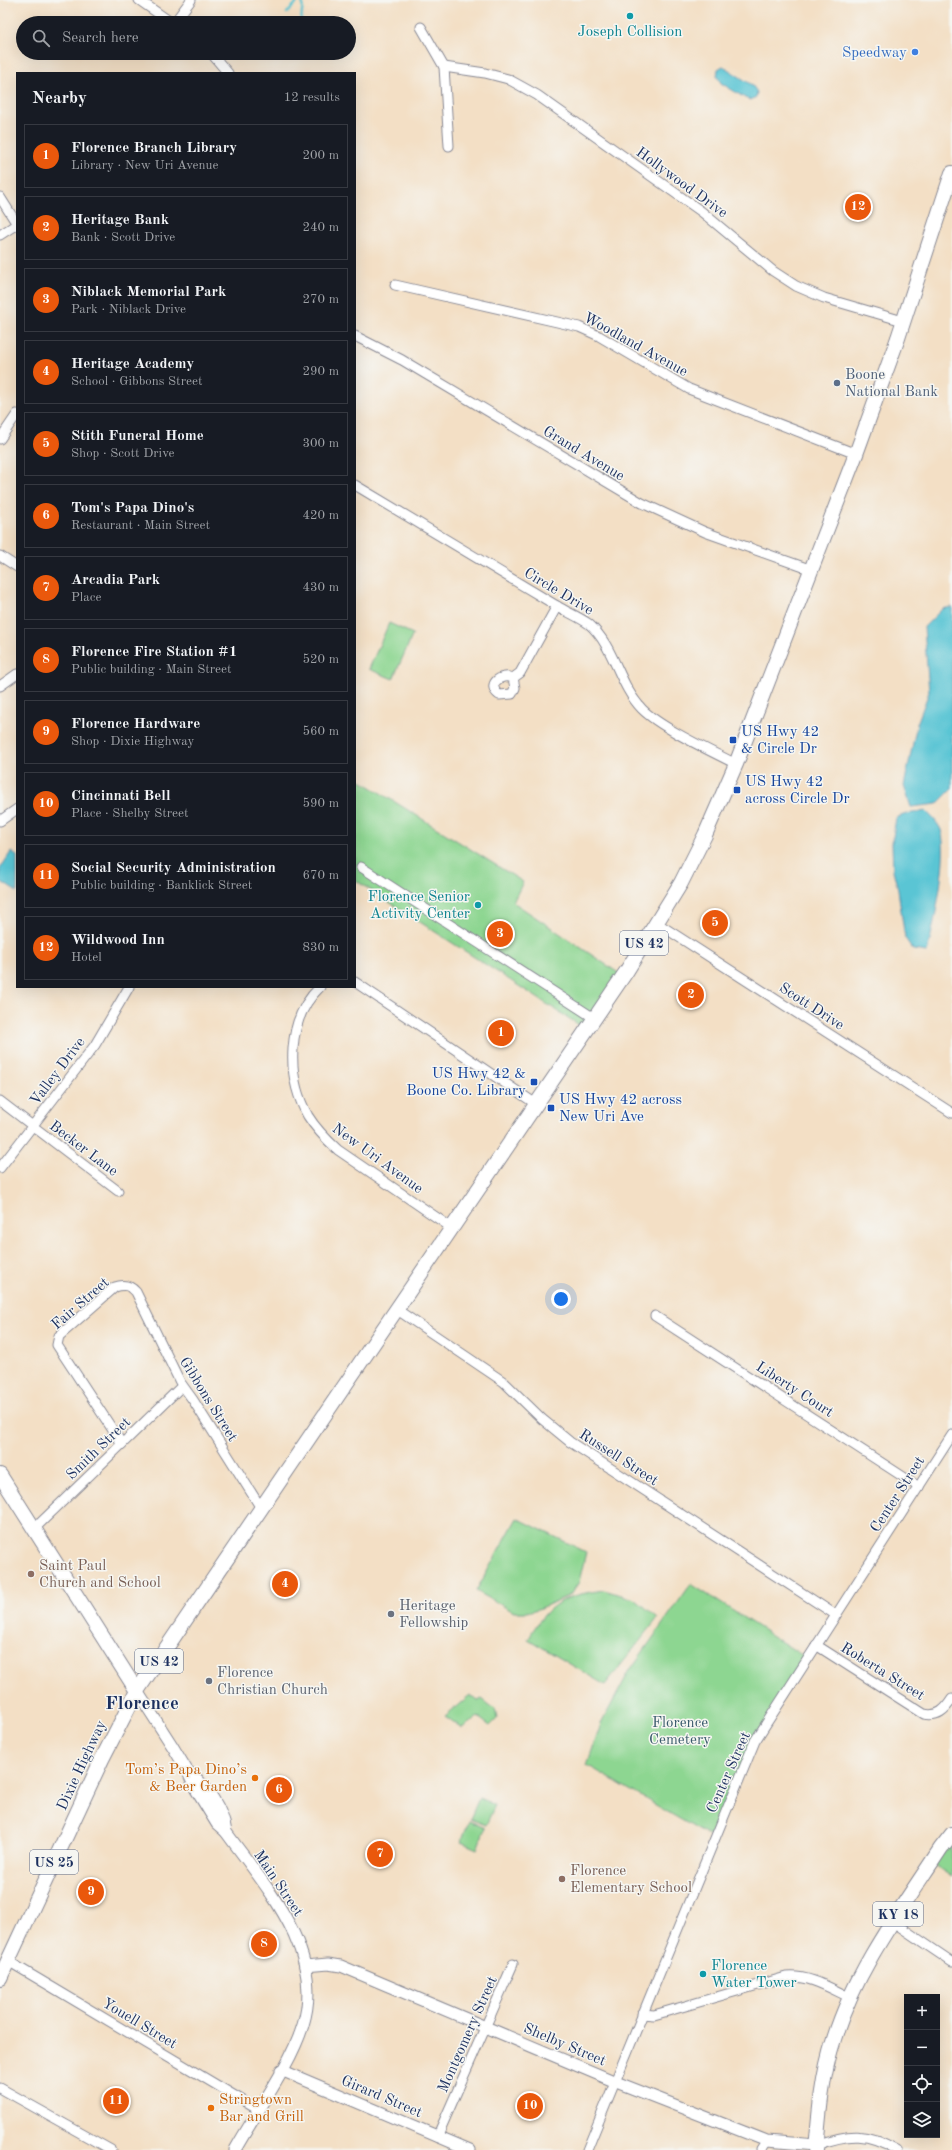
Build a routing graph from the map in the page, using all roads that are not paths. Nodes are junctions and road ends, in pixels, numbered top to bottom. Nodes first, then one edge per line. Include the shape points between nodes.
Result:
1 (139, 0) edge
2 (191, 0) edge
3 (163, 16) edge
4 (178, 16) edge
5 (421, 27) dead end
6 (217, 60) edge
7 (444, 67) junction
8 (227, 72) edge
9 (449, 146) dead end
10 (952, 173) edge
11 (0, 197) edge
12 (16, 222) edge
13 (16, 225) edge
14 (0, 235) edge
15 (395, 285) dead end
16 (903, 321) junction
17 (356, 337) edge
18 (16, 415) edge
19 (0, 438) edge
20 (856, 454) junction
21 (356, 486) edge
22 (0, 556) edge
23 (16, 566) edge
24 (812, 570) junction
25 (557, 606) junction
26 (16, 675) edge
27 (513, 678) dead end
28 (0, 686) edge
29 (736, 764) junction
30 (16, 810) edge
31 (0, 821) edge
32 (361, 867) dead end
33 (657, 923) junction
34 (356, 983) edge
35 (128, 988) edge
36 (319, 988) edge
37 (594, 1018) junction
38 (0, 1101) edge
39 (536, 1104) junction
40 (952, 1113) edge
41 (32, 1126) junction
42 (0, 1168) edge
43 (118, 1191) dead end
44 (452, 1228) junction
45 (124, 1285) joint
46 (396, 1309) junction
47 (656, 1316) dead end
48 (182, 1386) junction
49 (952, 1435) edge
50 (122, 1444) junction
51 (0, 1475) edge
52 (919, 1486) junction
53 (261, 1508) junction
54 (34, 1529) junction
55 (836, 1614) junction
56 (816, 1645) junction
57 (137, 1691) junction
58 (952, 1699) edge
59 (952, 1834) edge
60 (893, 1922) junction
61 (8, 1961) junction
62 (952, 1962) edge
63 (513, 1964) dead end
64 (305, 1966) junction
65 (0, 1978) edge
66 (849, 1997) junction
67 (642, 2014) junction
68 (487, 2027) junction
69 (282, 2070) junction
70 (616, 2082) junction
71 (0, 2088) edge
72 (258, 2110) junction
73 (437, 2137) junction
74 (764, 2146) edge
75 (816, 2147) edge
76 (111, 2150) edge
77 (235, 2150) edge
78 (470, 2150) edge
79 (587, 2150) edge
80 (897, 2150) edge

1 - 3 street
2 - 4 street
5 - 7 street
6 - 8 street
7 - 9 street
7 - 16 street, Hollywood Drive via 508,79 537,95 702,212 773,271 796,286 824,298
10 - 16 main road, US 42
11 - 12 street
13 - 14 street
15 - 20 street, Woodland Avenue via 579,327 689,389
16 - 20 main road, US 42
17 - 24 street, Grand Avenue via 402,360 642,503 706,532
18 - 19 street
20 - 24 main road, US 42
21 - 25 street, Circle Drive
22 - 23 street
24 - 29 main road, US 42
25 - 27 street via 520,673
25 - 29 street, Circle Drive via 583,620 597,633 610,652 625,685 642,709 656,721
26 - 28 street
29 - 33 main road, US 42 via 705,835
30 - 31 street
32 - 37 street
33 - 37 main road, US 42
33 - 40 street, Scott Drive
34 - 39 street
35 - 41 street, Valley Drive via 95,1045
36 - 44 street, New Uri Avenue via 301,1013 294,1040 293,1068 296,1086 308,1116 322,1135 338,1150
37 - 39 main road, US 42
38 - 41 street, Becker Lane
39 - 44 main road, US 42
41 - 42 street, Valley Drive
41 - 43 street, Becker Lane
44 - 46 main road, US 42
45 - 48 street, Gibbons Street via 136,1292
45 - 50 street, Fair Street via 115,1287 59,1336 57,1345
46 - 53 main road, US 42
46 - 55 street, Russell Street via 504,1382 570,1442
47 - 52 street, Liberty Court
48 - 50 street, Smith Street
48 - 53 street, Gibbons Street
49 - 52 street, Center Street
50 - 54 street, Smith Street
51 - 54 main road
52 - 55 street, Center Street
53 - 57 main road, US 42
54 - 57 main road
55 - 56 street, Center Street
56 - 58 street, Roberta Street via 924,1714 935,1715 945,1710
56 - 67 street, Center Street via 755,1741
57 - 61 main road, Dixie Highway / US 25 via 102,1759
57 - 64 street, Main Street via 188,1772 202,1782 224,1819 226,1832 282,1910
59 - 60 main road, KY 18
60 - 62 street
60 - 66 main road, KY 18
61 - 65 main road, Dixie Highway / US 25
61 - 72 street, Youell Street
63 - 68 street, Montgomery Street
64 - 68 street, Shelby Street via 341,1966
64 - 69 street, Main Street via 307,1996 303,2025
66 - 67 street via 797,1976 779,1978 654,2015
66 - 75 main road, KY 18 via 828,2058
67 - 70 street, Center Street
68 - 70 street, Shelby Street
68 - 73 street, Montgomery Street
69 - 72 street, Main Street
69 - 73 street, Girard Street
70 - 74 street, Shelby Street
70 - 79 street, Center Street
71 - 76 street
72 - 77 street, Main Street
73 - 78 street, Girard Street
74 - 75 street, Shelby Street
75 - 80 street via 838,2137 857,2136 880,2140

